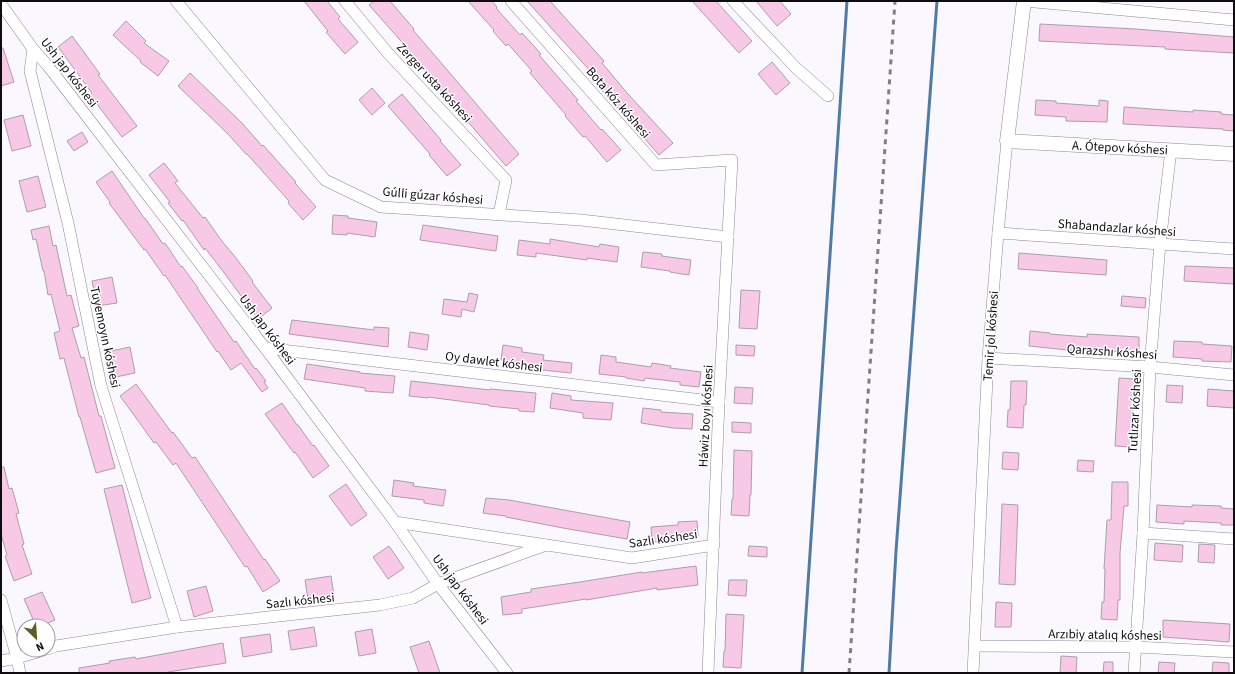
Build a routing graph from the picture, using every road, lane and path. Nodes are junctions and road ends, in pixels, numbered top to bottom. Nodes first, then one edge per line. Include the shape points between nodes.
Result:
1 (176, 1) edge
2 (345, 1) edge
3 (512, 1) edge
4 (733, 1) edge
5 (1024, 1) edge
6 (1, 4) edge
7 (1234, 20) edge
8 (33, 49) junction
9 (828, 96) dead end
10 (1007, 141) junction
11 (1171, 150) junction
12 (1234, 154) edge
13 (732, 160) joint
14 (500, 214) junction
15 (998, 233) junction
16 (728, 237) junction
17 (1160, 243) junction
18 (1234, 249) edge
19 (265, 348) junction
20 (988, 358) junction
21 (1150, 367) junction
22 (1234, 375) edge
23 (719, 402) junction
24 (395, 522) junction
25 (1143, 534) junction
26 (1234, 539) edge
27 (546, 545) junction
28 (714, 545) junction
29 (438, 584) junction
30 (1, 600) edge
31 (177, 627) junction
32 (56, 646) edge
33 (975, 646) junction
34 (1136, 647) junction
35 (16, 651) edge
36 (1234, 652) edge
37 (18, 658) joint
38 (1, 661) edge
39 (20, 673) edge
40 (507, 673) edge
41 (708, 673) edge
42 (973, 673) edge
43 (1134, 673) edge

1 - 14 street, Gúlli gúzar kóshesi via 325,180 381,207
2 - 14 street, Zerger usta kóshesi via 387,52 506,180
3 - 13 street, Bota kóz kóshesi via 656,165
4 - 9 street via 796,68
5 - 7 street
5 - 10 street, Temir jol kóshesi
6 - 8 street, Ush jap kóshesi
8 - 19 street, Ush jap kóshesi
8 - 31 street, Tuyemoyın kóshesi via 30,71 68,223 101,386
10 - 11 street, A. Ótepov kóshesi
10 - 15 street, Temir jol kóshesi
11 - 12 street, A. Ótepov kóshesi
11 - 17 street, Tutlızar kóshesi
13 - 16 street, Háwiz boyı kóshesi
14 - 16 street, Gúlli gúzar kóshesi via 581,220
15 - 17 street, Shabandazlar kóshesi
15 - 20 street, Temir jol kóshesi
16 - 23 street, Háwiz boyı kóshesi
17 - 18 street, Shabandazlar kóshesi
17 - 21 street, Tutlızar kóshesi
19 - 23 street, Oy dawlet kóshesi
19 - 24 street, Ush jap kóshesi
20 - 21 street, Qarazshı kóshesi
20 - 33 street, Temir jol kóshesi
21 - 22 street, Qarazshı kóshesi
21 - 25 street, Tutlızar kóshesi
23 - 28 street, Háwiz boyı kóshesi
24 - 27 street, Sazlı kóshesi
24 - 29 street, Ush jap kóshesi
25 - 26 street
25 - 34 street, Tutlızar kóshesi
27 - 28 street, Sazlı kóshesi via 632,558
27 - 29 street, Sazlı kóshesi
28 - 41 street, Háwiz boyı kóshesi
29 - 31 street, Sazlı kóshesi via 413,598 380,605
29 - 40 street, Ush jap kóshesi
30 - 35 street
31 - 32 street, Sazlı kóshesi
33 - 34 street, Arzıbiy atalıq kóshesi
33 - 42 street, Temir jol kóshesi
34 - 36 street, Arzıbiy atalıq kóshesi
34 - 43 street, Tutlızar kóshesi
37 - 38 street
37 - 39 street

